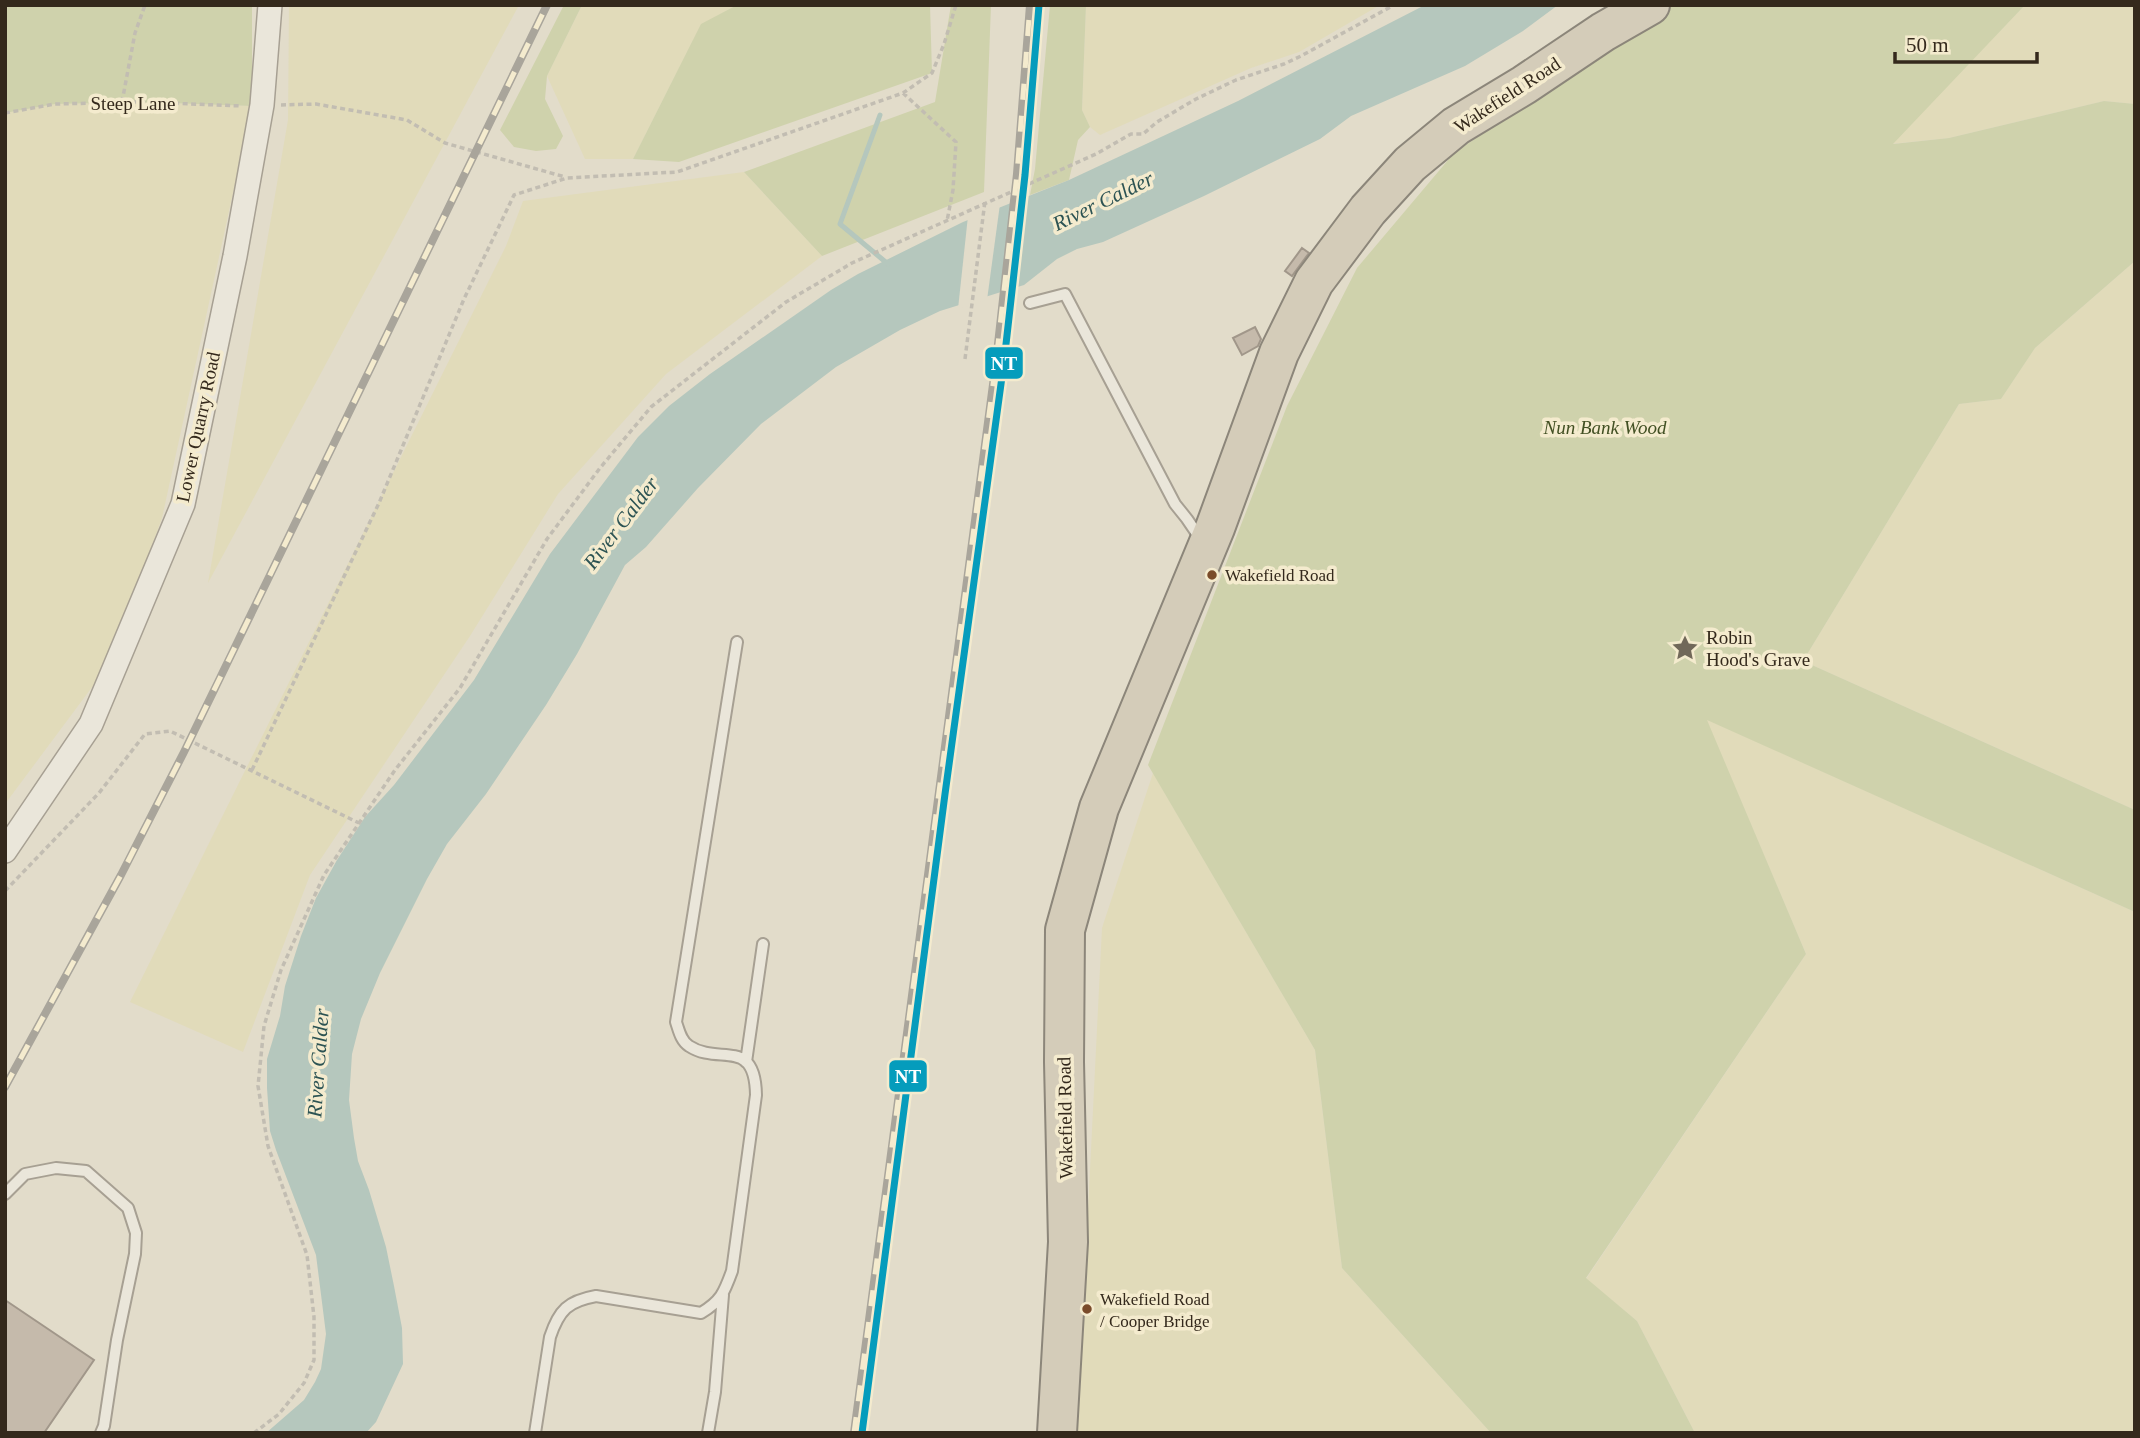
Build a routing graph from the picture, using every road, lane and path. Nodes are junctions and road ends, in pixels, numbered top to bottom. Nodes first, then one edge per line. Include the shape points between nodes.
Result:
1 (145, 5) edge
2 (270, 5) edge
3 (956, 5) edge
4 (1394, 5) edge
5 (1650, 5) edge
6 (903, 93) junction
7 (122, 102) junction
8 (262, 105) junction
9 (5, 113) edge
10 (567, 178) junction
11 (985, 201) dead end
12 (947, 221) junction
13 (1030, 303) dead end
14 (965, 359) dead end
15 (1207, 550) junction
16 (737, 642) dead end
17 (252, 770) junction
18 (360, 823) junction
19 (5, 851) edge
20 (5, 891) edge
21 (763, 944) dead end
22 (746, 1062) junction
23 (5, 1194) edge
24 (723, 1295) junction
25 (101, 1433) edge
26 (254, 1433) edge
27 (535, 1433) edge
28 (708, 1433) edge
29 (1057, 1433) edge

1 - 7 path
2 - 8 street, Lower Quarry Road
3 - 6 path via 932,73
4 - 12 path via 1301,57 1196,99 1143,134 1131,134 1097,154
5 - 15 highway, Wakefield Road via 1456,126 1410,164 1368,211 1314,282 1279,353
6 - 10 path via 677,172
6 - 12 path via 956,142
7 - 8 path, Steep Lane
7 - 9 path, Steep Lane via 55,104
8 - 10 path, Steep Lane via 316,104 407,120 445,143
8 - 19 street, Lower Quarry Road via 183,504 91,724
10 - 17 path via 514,195 464,299 379,503
11 - 14 path, bridge
12 - 18 path via 852,262 786,302 651,407 547,539 460,688
13 - 15 lane via 1065,294 1175,504
15 - 29 highway, Wakefield Road via 1099,808 1065,930 1068,1242
16 - 22 lane via 676,1022 687,1045
17 - 18 path
17 - 20 path via 170,731 145,734 99,793
18 - 26 path via 324,875 281,970 264,1026 258,1086 268,1146 307,1255 314,1360 304,1383 279,1414
21 - 22 lane
22 - 24 lane via 756,1095 732,1271
23 - 25 lane via 25,1174 56,1168 86,1171 128,1208 136,1233 135,1254
24 - 27 lane via 701,1313 596,1296 579,1299 564,1309 550,1337
24 - 28 lane

